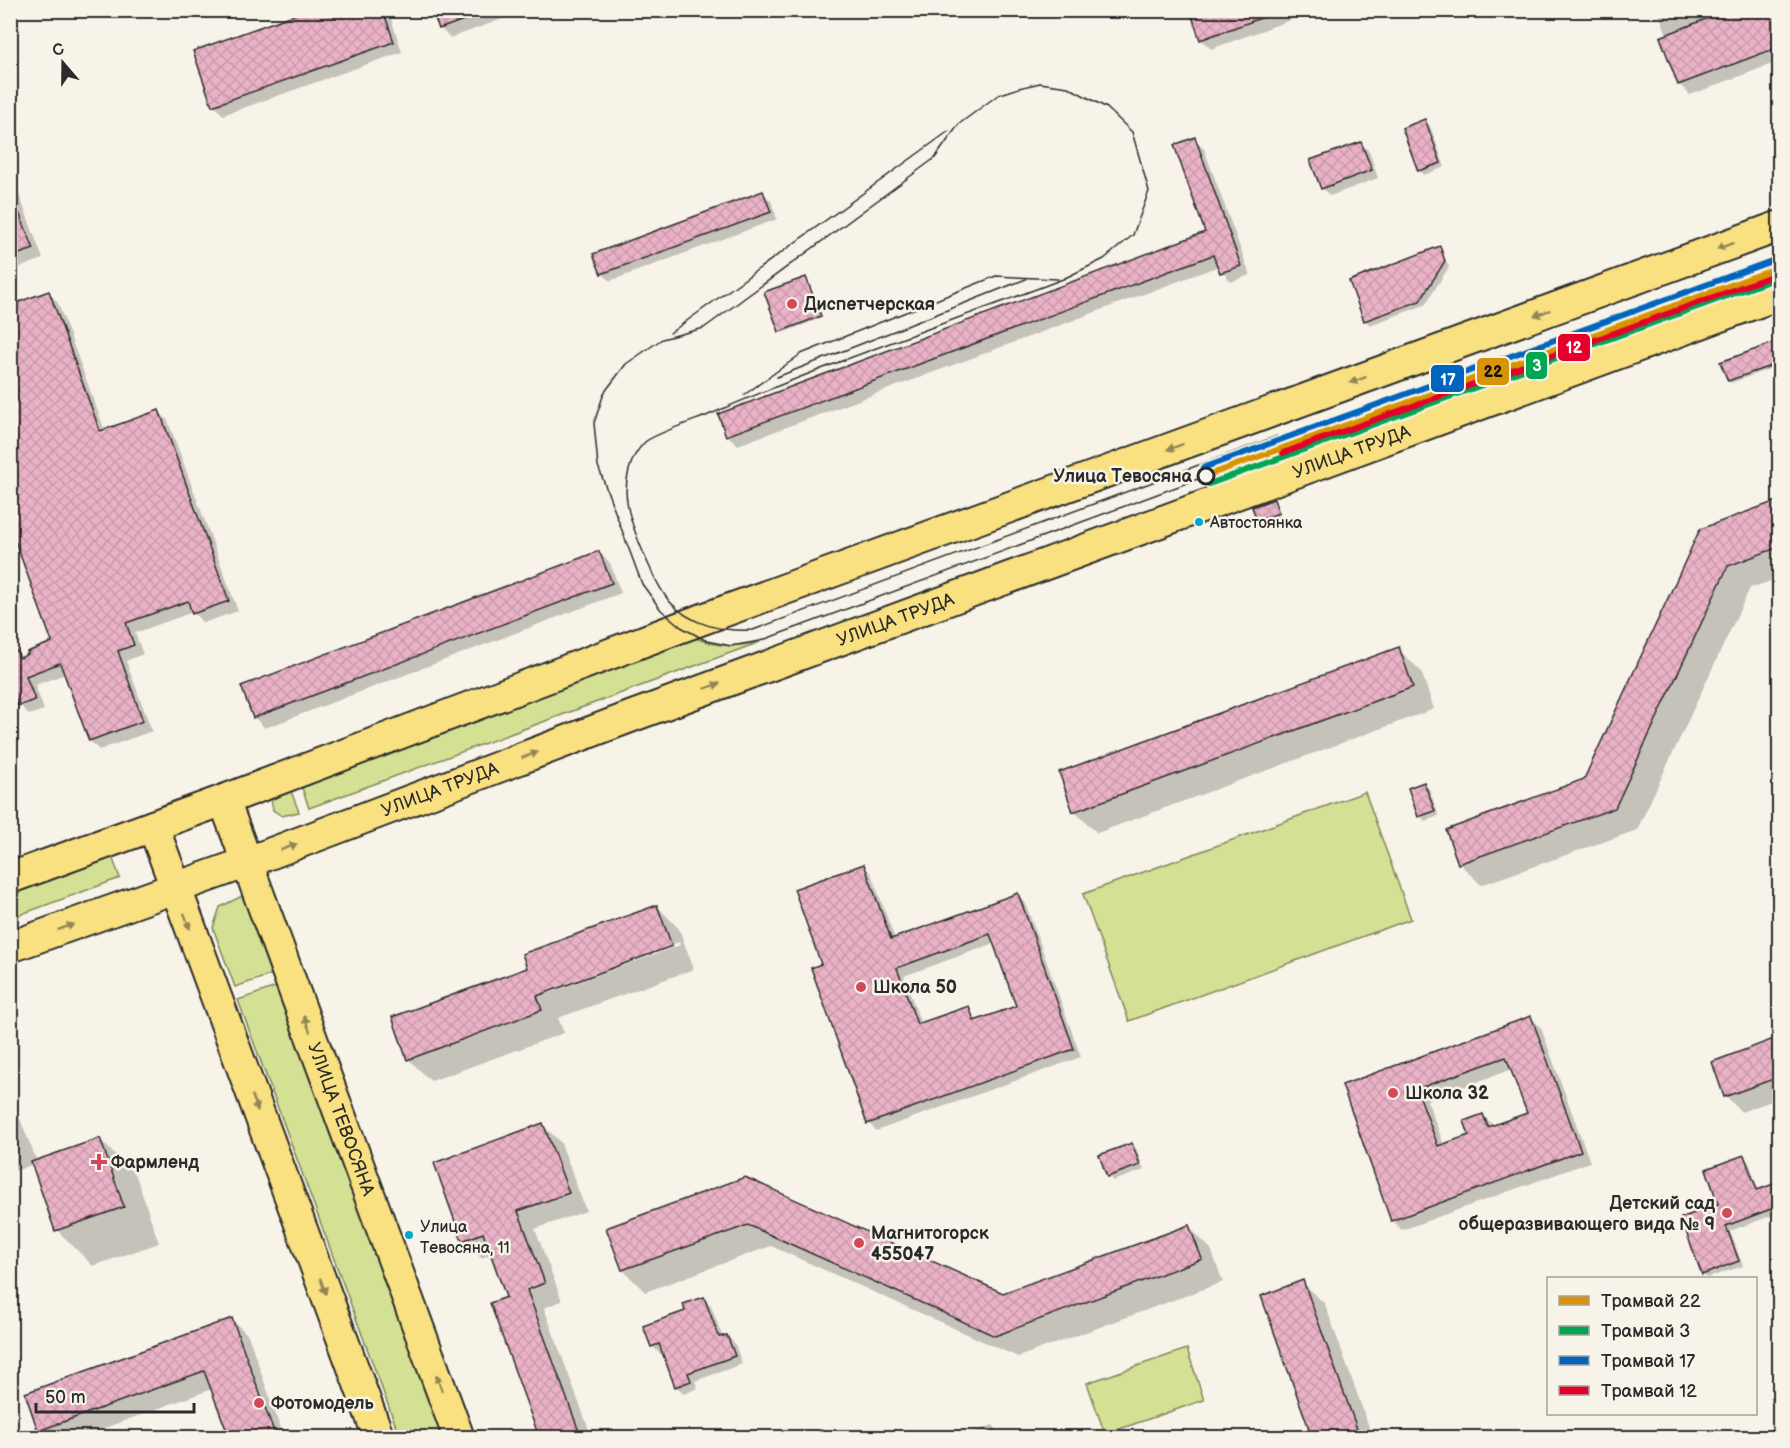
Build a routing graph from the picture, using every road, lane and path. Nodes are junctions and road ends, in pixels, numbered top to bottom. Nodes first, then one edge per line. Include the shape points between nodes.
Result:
1 (1779, 226) edge
2 (1779, 294) edge
3 (225, 800) junction
4 (153, 826) junction
5 (248, 862) junction
6 (10, 878) edge
7 (175, 888) junction
8 (10, 947) edge
9 (379, 1437) edge
10 (459, 1437) edge

1 -> 3 main road via 691,623
5 -> 2 main road, УЛИЦА ТРУДА via 652,708
3 - 4 main road
3 - 5 main road, УЛИЦА ТЕВОСЯНА
4 - 6 main road
4 - 7 main road
5 - 7 main road, УЛИЦА ТРУДА
10 -> 5 main road, УЛИЦА ТЕВОСЯНА
8 -> 7 main road, УЛИЦА ТРУДА
7 -> 9 main road

